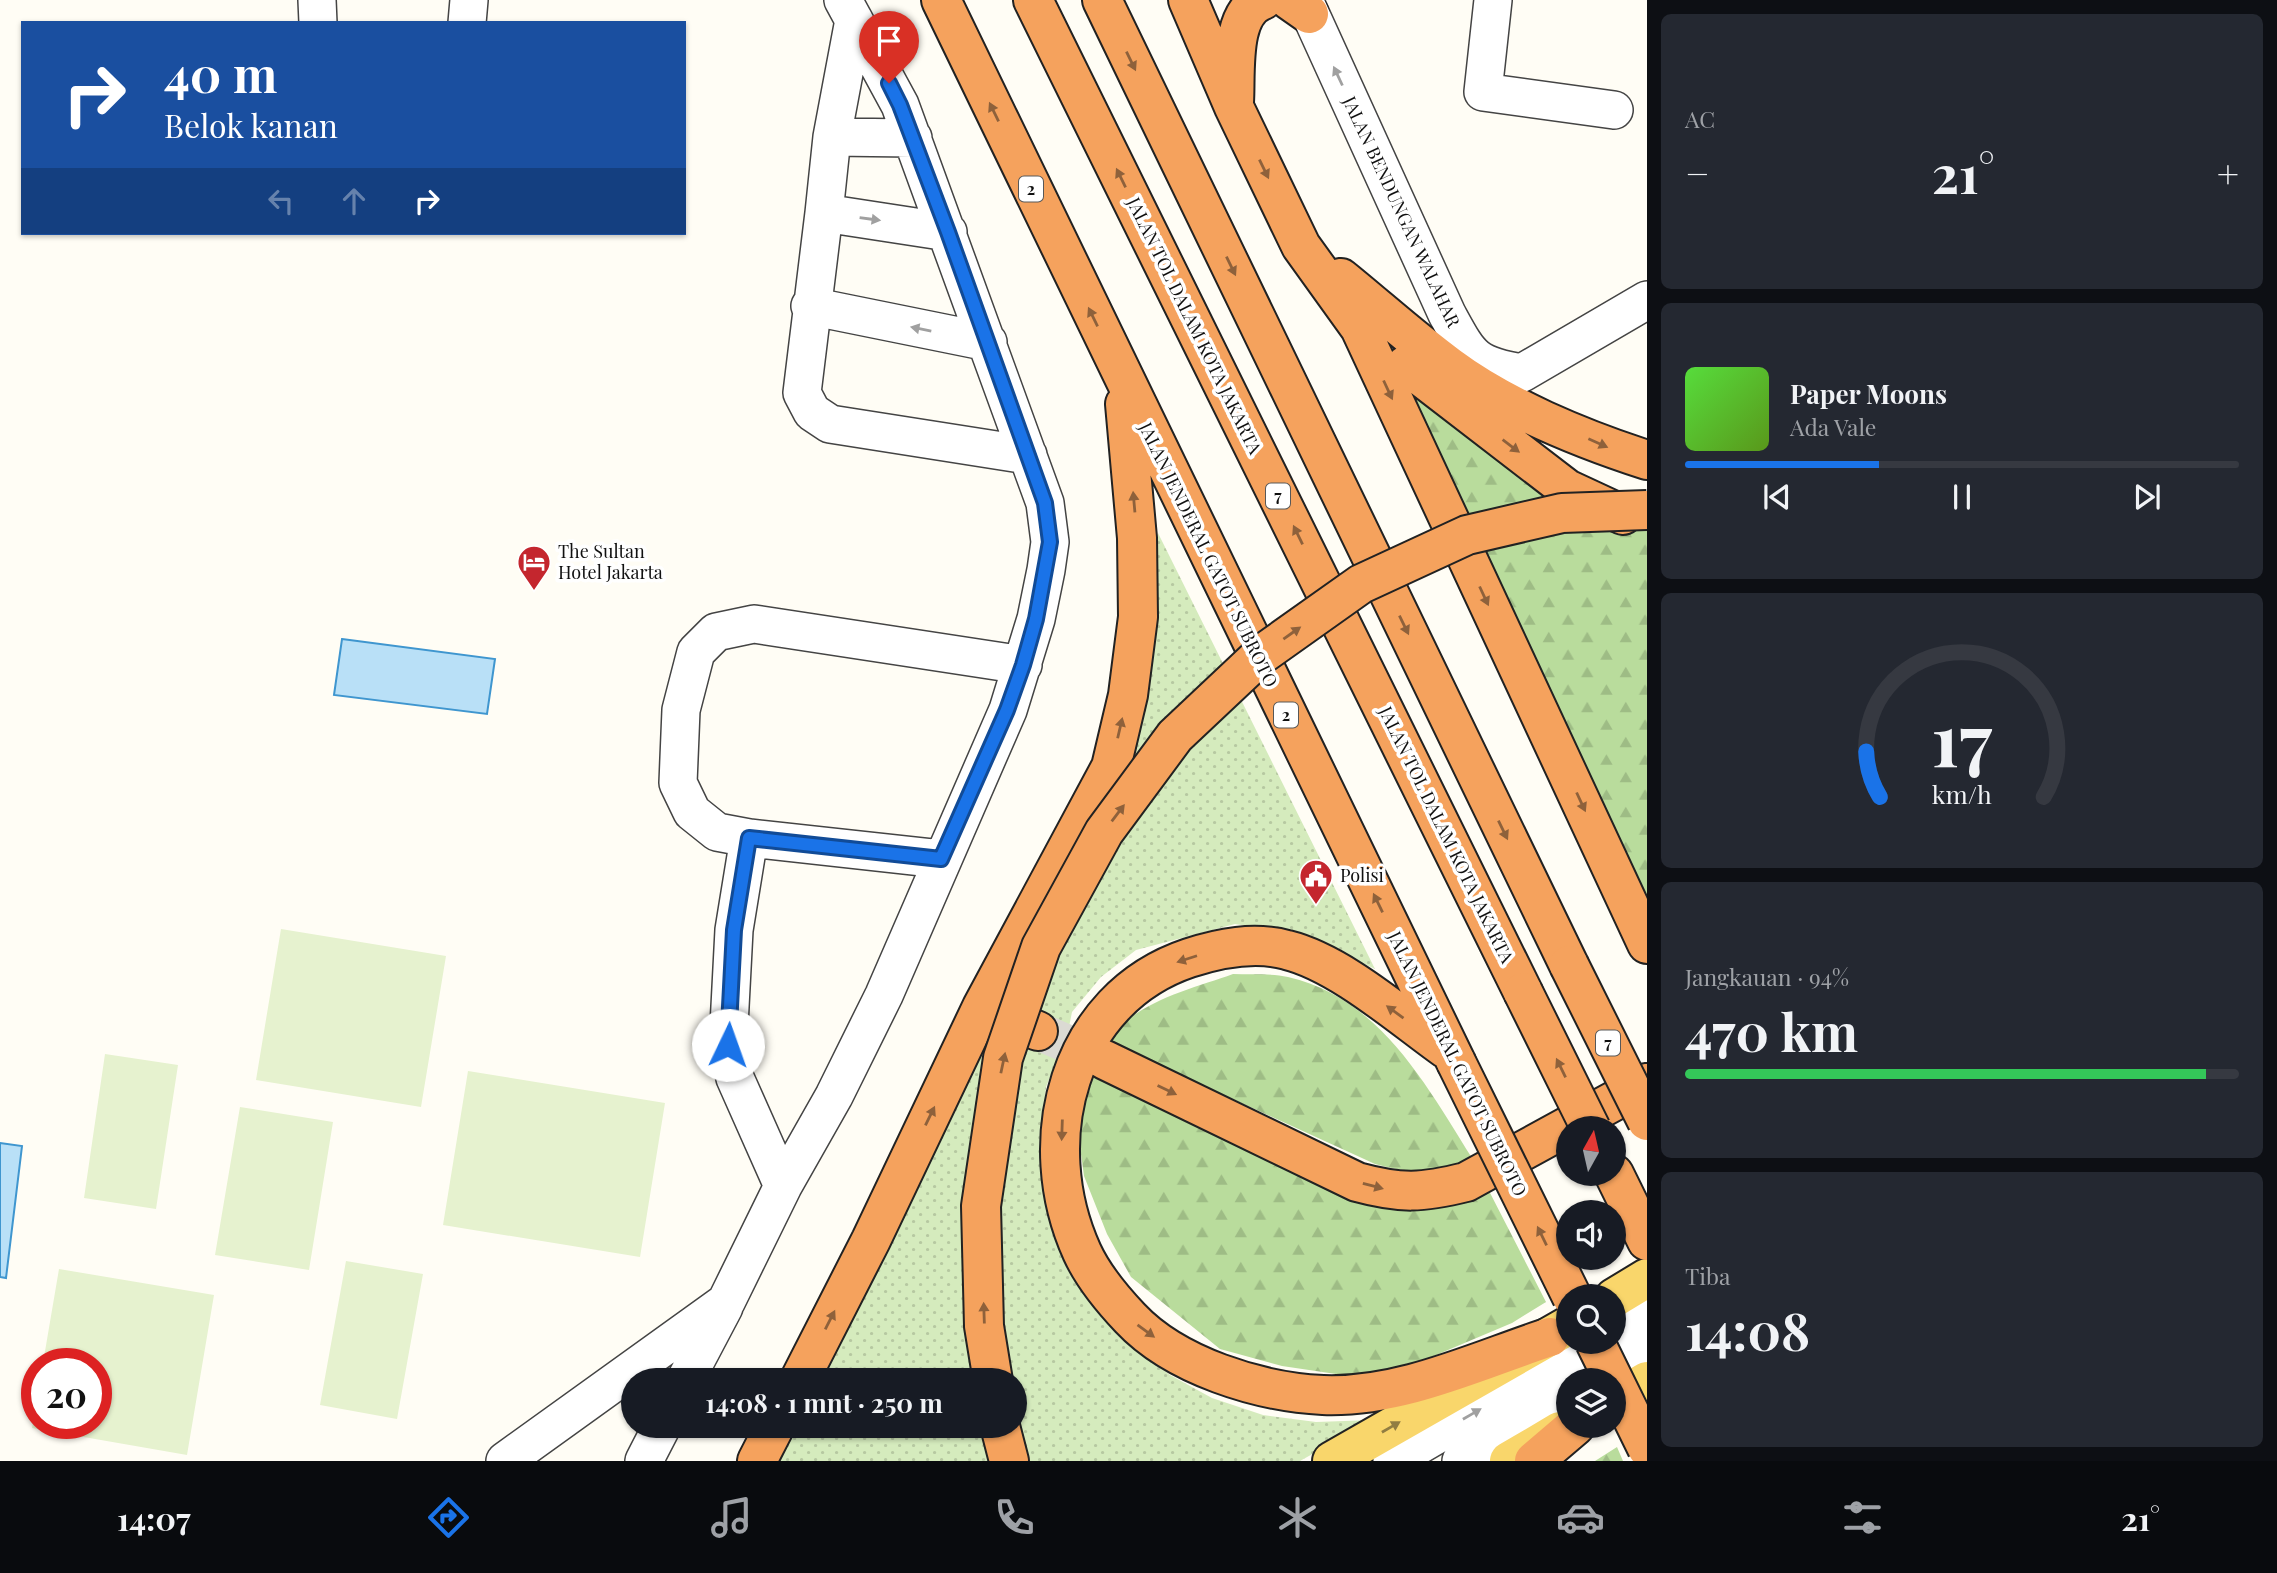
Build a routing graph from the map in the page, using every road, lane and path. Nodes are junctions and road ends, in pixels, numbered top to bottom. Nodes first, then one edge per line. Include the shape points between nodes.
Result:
1 (317, 0) edge
2 (469, 0) edge
3 (941, 0) edge
4 (1033, 0) edge
5 (1102, 0) edge
6 (1188, 0) edge
7 (1263, 0) edge
8 (1493, 0) edge
9 (1301, 5) edge
10 (848, 10) edge
11 (318, 21) edge
12 (467, 21) edge
13 (1234, 107) junction
14 (1614, 110) dead end
15 (832, 137) junction
16 (912, 138) junction
17 (824, 213) junction
18 (948, 232) junction
19 (1301, 246) junction
20 (1647, 300) edge
21 (810, 306) junction
22 (1360, 328) junction
23 (988, 342) junction
24 (1122, 379) junction
25 (1028, 454) junction
26 (1647, 460) edge
27 (1647, 510) edge
28 (1647, 527) edge
29 (1023, 665) junction
30 (749, 838) junction
31 (941, 859) junction
32 (1647, 944) edge
33 (982, 1007) junction
34 (1038, 1031) tunnel mouth
35 (1453, 1057) junction
36 (1105, 1060) tunnel mouth
37 (1647, 1083) edge
38 (1585, 1116) edge
39 (1647, 1121) edge
40 (783, 1186) junction
41 (1620, 1186) edge
42 (1647, 1241) edge
43 (1647, 1278) edge
44 (1566, 1284) edge
45 (1626, 1291) edge
46 (726, 1302) junction
47 (1647, 1312) edge
48 (1626, 1324) edge
49 (1556, 1332) edge
50 (1556, 1333) edge
51 (1647, 1352) edge
52 (1575, 1354) edge
53 (1601, 1354) edge
54 (692, 1368) edge
55 (806, 1368) edge
56 (991, 1368) edge
57 (1621, 1368) edge
58 (1647, 1381) edge
59 (1626, 1393) edge
60 (1556, 1406) edge
61 (1556, 1433) edge
62 (656, 1438) edge
63 (769, 1438) edge
64 (1003, 1438) edge
65 (1561, 1438) edge
66 (1647, 1448) edge
67 (505, 1461) edge
68 (644, 1461) edge
69 (757, 1461) edge
70 (1009, 1461) edge
71 (1332, 1461) edge
72 (1392, 1461) edge
73 (1461, 1461) edge
74 (1509, 1461) edge
75 (1534, 1461) edge

1 - 11 street
2 - 12 street
24 -> 3 highway, JALAN JENDERAL GATOT SUBROTO / 2
38 -> 4 highway, JALAN TOL DALAM KOTA JAKARTA / 7, bridge
5 -> 39 highway, 7, bridge
6 - 13 highway
7 - 13 highway via 1245,15 1239,36
8 - 14 street via 1483,92
20 -> 9 street, JALAN BENDUNGAN WALAHAR via 1522,373 1478,362 1462,341
10 - 15 street
10 - 16 street via 900,105
13 -> 19 highway
15 - 16 street
15 - 17 street
16 - 18 street
17 -> 18 street
17 - 21 street
18 - 23 street
19 - 22 highway
19 -> 26 highway via 1450,368 1605,447
23 -> 21 street
21 - 25 street via 802,393 812,412 830,424
22 -> 28 highway, bridge via 1567,489
22 -> 32 highway
23 - 25 street
33 -> 24 highway via 1111,767 1128,695 1138,617 1137,538
35 -> 24 highway, JALAN JENDERAL GATOT SUBROTO / 2
25 - 29 street via 1045,503 1050,542
56 -> 27 highway, bridge via 984,1326 981,1206 1003,1058 1041,947 1104,832 1175,736 1261,655 1362,584 1467,535 1562,513
29 - 30 street via 754,624 716,632 696,652 681,710 678,783 692,812 717,832
29 - 31 street
30 - 31 street
30 - 40 street via 734,930 728,1045 735,1078
31 - 40 street via 884,995
33 - 34 highway
55 -> 33 highway
44 -> 35 highway, JALAN JENDERAL GATOT SUBROTO / 2, bridge
35 -> 49 highway via 1342,975 1286,949 1226,946 1160,968 1123,995 1092,1029 1074,1065 1062,1119 1061,1174 1071,1223 1100,1282 1132,1321 1189,1362 1248,1383 1323,1395 1389,1390
36 -> 37 highway via 1357,1182 1397,1192 1466,1182
40 - 46 street
41 - 42 highway
43 - 45 main road
46 - 54 street
46 - 67 street
47 - 48 street
71 -> 50 main road
51 - 57 street
72 -> 52 street
53 - 66 highway, bridge
58 - 59 main road
60 - 73 street
61 - 74 main road
62 - 68 street
63 - 69 highway
64 - 70 highway
65 - 75 highway

